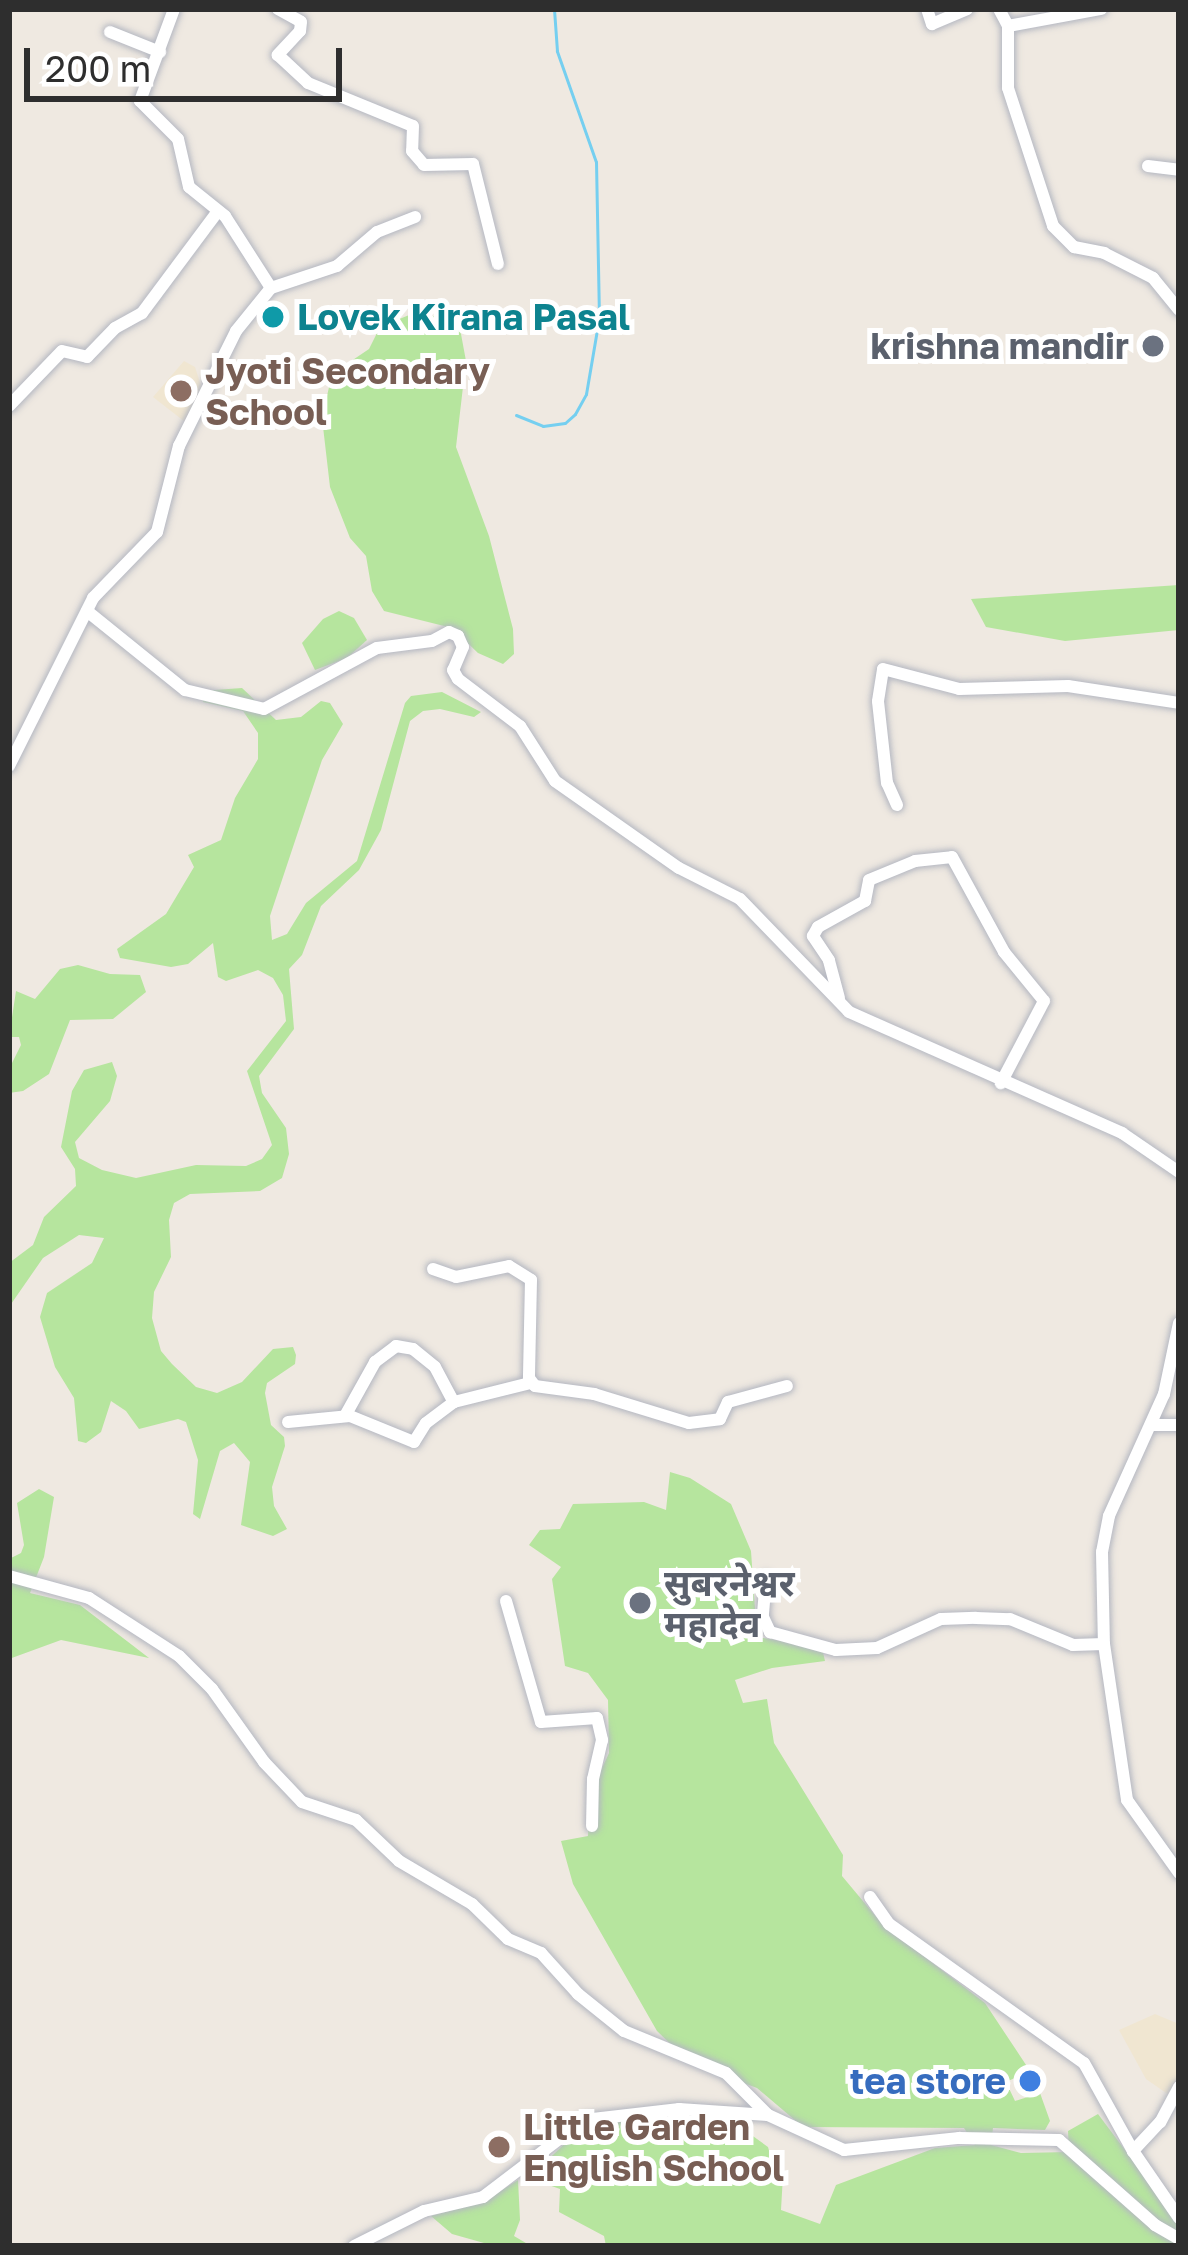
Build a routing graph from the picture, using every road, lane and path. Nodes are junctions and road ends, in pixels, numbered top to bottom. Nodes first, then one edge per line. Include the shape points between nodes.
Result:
1 (174, 9) edge
2 (278, 9) edge
3 (927, 9) edge
4 (967, 9) edge
5 (999, 9) edge
6 (1101, 9) edge
7 (1009, 26) junction
8 (110, 32) dead end
9 (160, 52) junction
10 (1148, 166) dead end
11 (1179, 170) edge
12 (218, 211) junction
13 (415, 217) dead end
14 (499, 265) dead end
15 (272, 288) junction
16 (1179, 310) edge
17 (9, 406) edge
18 (88, 610) junction
19 (1179, 704) edge
20 (9, 766) edge
21 (897, 806) dead end
22 (841, 1002) junction
23 (1000, 1083) junction
24 (1179, 1172) edge
25 (433, 1269) dead end
26 (1179, 1323) edge
27 (1177, 1360) edge
28 (530, 1383) junction
29 (787, 1386) dead end
30 (454, 1402) junction
31 (345, 1416) junction
32 (288, 1422) dead end
33 (1152, 1425) junction
34 (1179, 1425) edge
35 (9, 1576) edge
36 (766, 1579) dead end
37 (506, 1601) dead end
38 (1104, 1644) junction
39 (592, 1826) dead end
40 (1179, 1874) edge
41 (870, 1898) dead end
42 (1179, 2087) edge
43 (768, 2115) junction
44 (1133, 2151) junction
45 (1179, 2218) edge
46 (1179, 2239) edge
47 (353, 2246) edge

1 - 9 street
2 - 14 street via 302,22 278,55 319,92 412,126 412,151 424,165 472,164
3 - 4 street via 932,24
5 - 7 street
6 - 7 street
7 - 16 street via 1008,88 1052,226 1074,247 1153,278
8 - 9 street
9 - 12 street via 140,100 178,139 189,187
10 - 11 street
12 - 15 street
12 - 17 street via 142,313 87,357 62,351
13 - 15 street via 376,232 337,266
15 - 18 street via 236,331 179,446 157,532
18 - 20 street
18 - 22 street via 184,690 264,709 377,648 458,636 463,646 452,670 520,726 555,781 679,868 740,899
19 - 21 street via 1078,687 958,689 884,669 878,701
22 - 23 street
22 - 23 street via 813,936 818,927 866,901 869,880 915,861 952,857 1004,952 1044,1001
23 - 24 street via 1122,1132
25 - 28 street via 456,1277 509,1266 531,1280
26 - 27 street
27 - 33 street
28 - 29 street via 689,1423 720,1419 728,1402
28 - 30 street
30 - 31 street via 414,1442
30 - 31 street via 435,1367 396,1346 375,1363
31 - 32 street
33 - 34 street
33 - 38 street via 1102,1538
35 - 43 street via 89,1598 178,1656 302,1802 356,1820 399,1861 472,1904 508,1939 541,1953 624,2031 726,2074
36 - 38 street via 770,1633 836,1650 878,1648 941,1619 976,1618 1010,1619 1072,1645
37 - 39 street via 541,1722 597,1718 602,1740
38 - 40 street via 1127,1800
41 - 44 street via 889,1924 1084,2063
42 - 44 street
43 - 46 street via 844,2150 959,2138 1059,2140
43 - 47 street via 663,2110 584,2120 483,2197 424,2211
44 - 45 street

